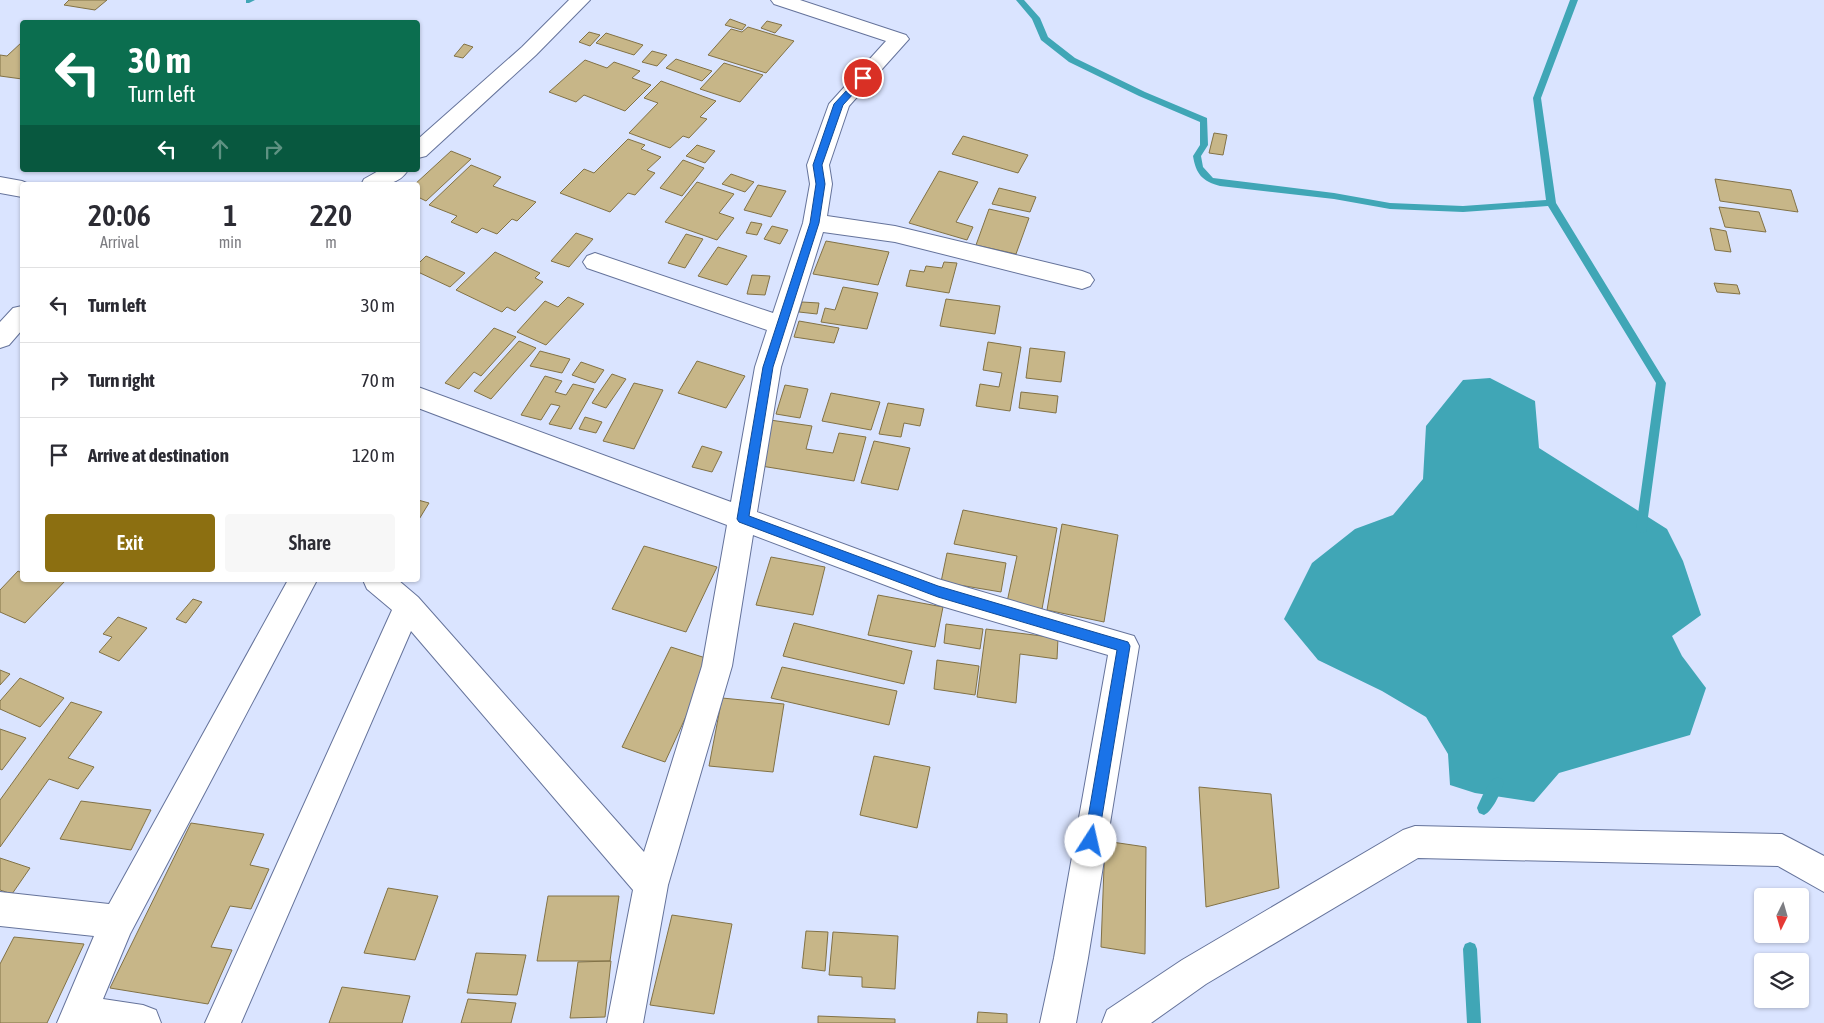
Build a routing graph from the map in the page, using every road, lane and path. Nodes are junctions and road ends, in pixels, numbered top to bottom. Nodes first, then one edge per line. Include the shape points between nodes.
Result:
1 (580, 0) edge
2 (781, 0) edge
3 (420, 149) edge
4 (394, 172) edge
5 (377, 182) edge
6 (0, 184) edge
7 (20, 189) edge
8 (814, 223) junction
9 (595, 262) dead end
10 (1082, 280) dead end
11 (20, 316) edge
12 (780, 325) junction
13 (0, 338) edge
14 (420, 398) edge
15 (743, 519) junction
16 (302, 582) edge
17 (379, 582) edge
18 (408, 606) junction
19 (1824, 875) edge
20 (651, 885) junction
21 (0, 909) edge
22 (118, 922) junction
23 (77, 1018) edge
24 (143, 1023) edge
25 (224, 1023) edge
26 (625, 1023) edge
27 (1058, 1023) edge
28 (1120, 1023) edge

1 - 3 street via 529,51
2 - 8 street via 899,39 839,104 818,165 821,184
4 - 5 street
6 - 7 street
8 - 10 street via 895,234
8 - 12 street
9 - 12 street
11 - 13 street
12 - 15 street via 768,367
14 - 15 street
15 - 20 street via 718,666
15 - 27 street via 938,592 1124,646
16 - 22 street
17 - 18 street
18 - 20 street
18 - 25 street
19 - 28 street via 1782,850 1415,842 1194,972
20 - 26 street
21 - 22 street
22 - 23 street
23 - 24 street

